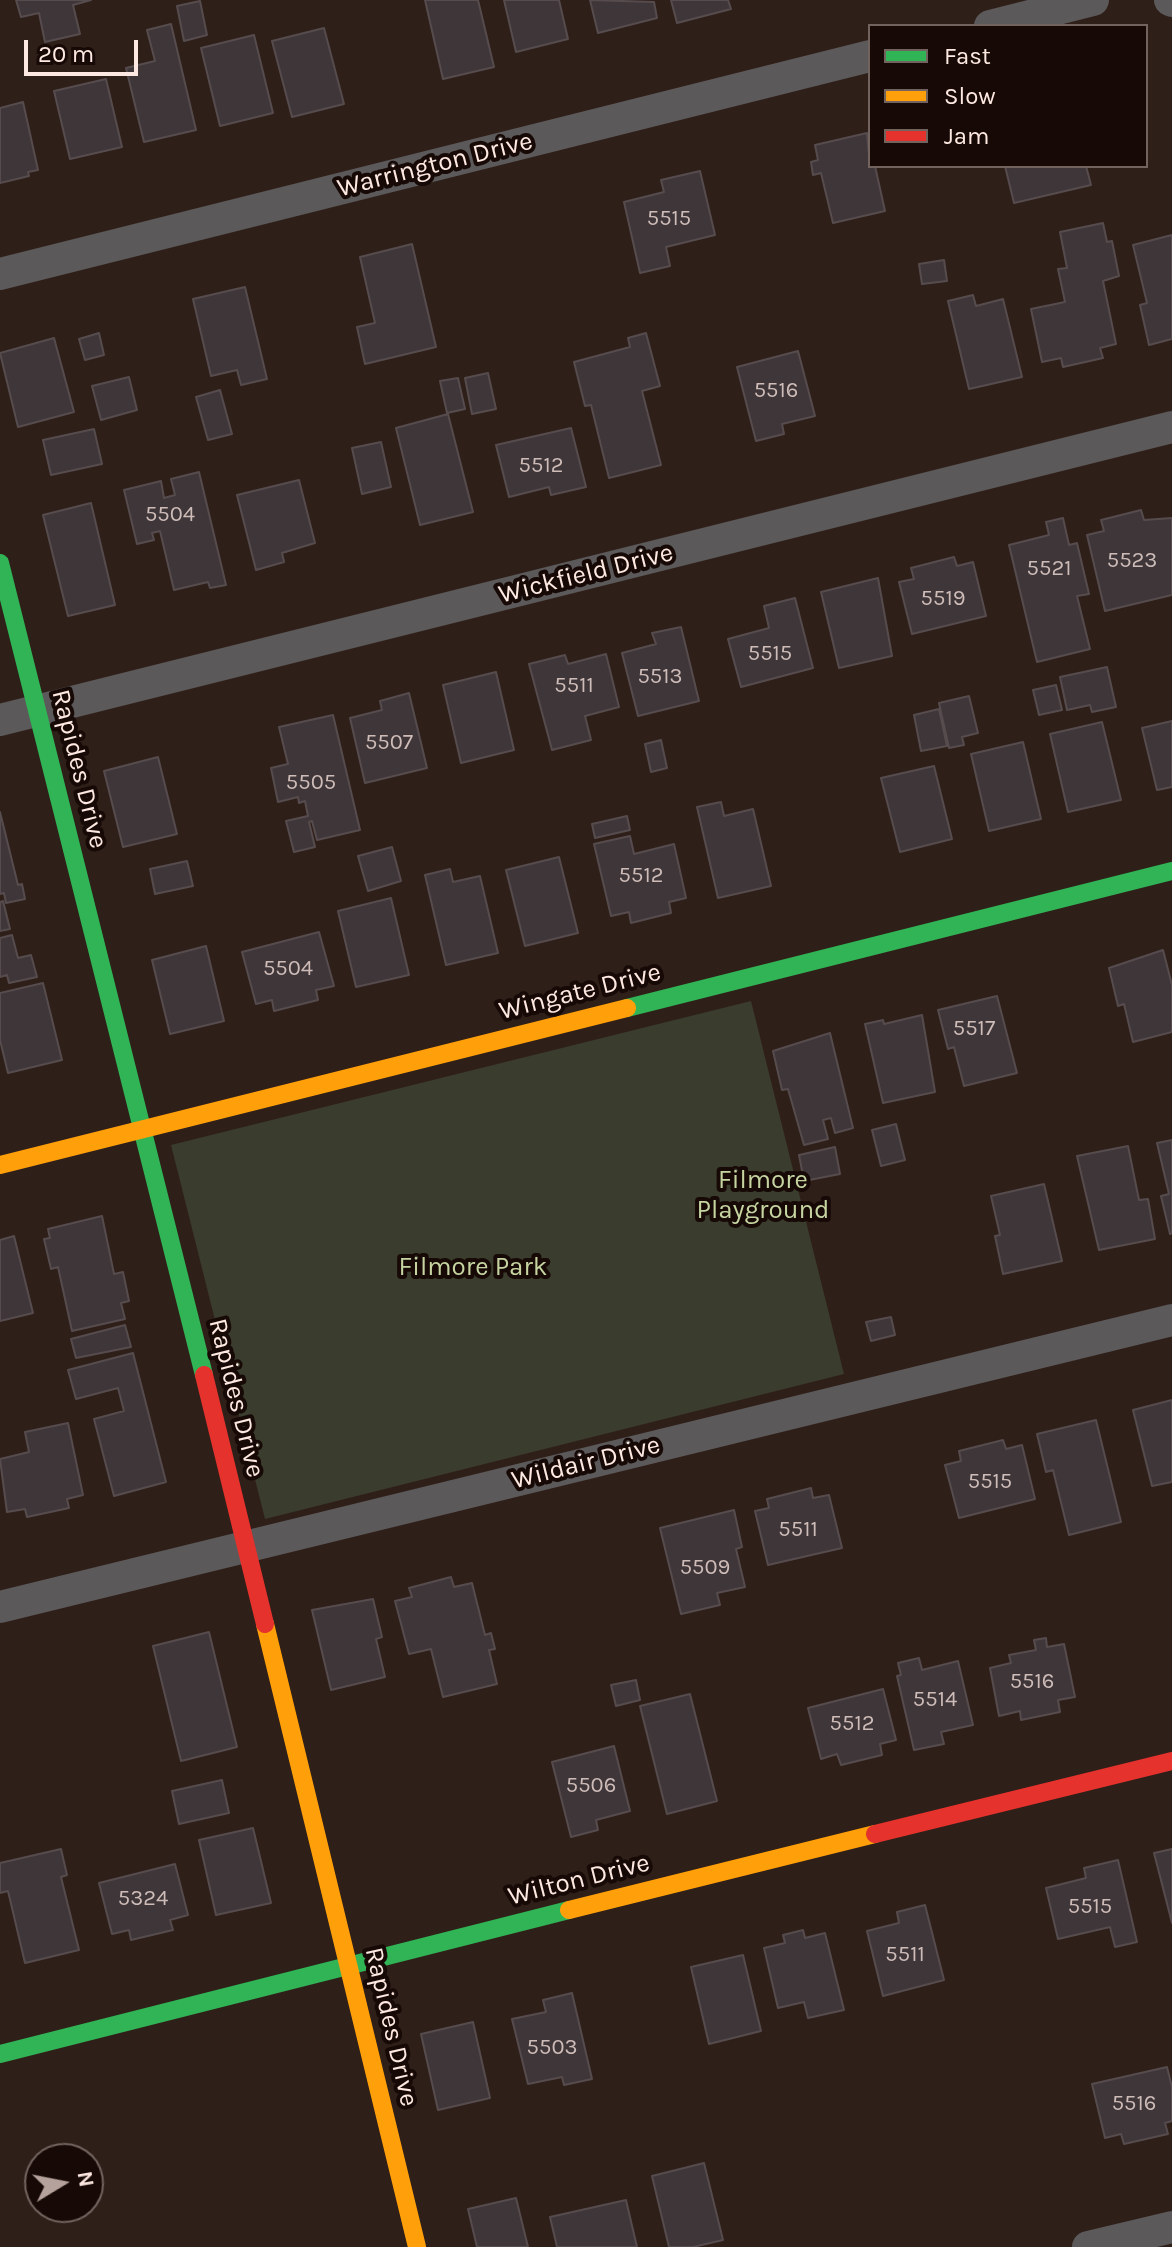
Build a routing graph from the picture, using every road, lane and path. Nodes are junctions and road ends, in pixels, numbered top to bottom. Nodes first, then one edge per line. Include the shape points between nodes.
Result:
1 (1093, 0) edge
2 (998, 24) edge
3 (868, 57) edge
4 (0, 274) edge
5 (1172, 427) edge
6 (0, 563) edge
7 (37, 711) junction
8 (0, 720) edge
9 (1172, 871) edge
10 (144, 1128) junction
11 (0, 1165) edge
12 (1172, 1320) edge
13 (245, 1546) junction
14 (0, 1607) edge
15 (1172, 1761) edge
16 (350, 1964) junction
17 (0, 2054) edge
18 (1172, 2227) edge
19 (417, 2247) edge
20 (1088, 2247) edge

1 - 2 street
3 - 4 street, Warrington Drive
5 - 7 street, Wickfield Drive
6 - 7 street, Rapides Drive
7 - 8 street, Wickfield Drive
7 - 10 street, Rapides Drive
9 - 10 street, Wingate Drive
10 - 11 street, Wingate Drive
10 - 13 street, Rapides Drive
12 - 13 street, Wildair Drive
13 - 14 street, Wildair Drive
13 - 16 street, Rapides Drive
15 - 16 street, Wilton Drive
16 - 17 street, Wilton Drive
16 - 19 street, Rapides Drive
18 - 20 street

